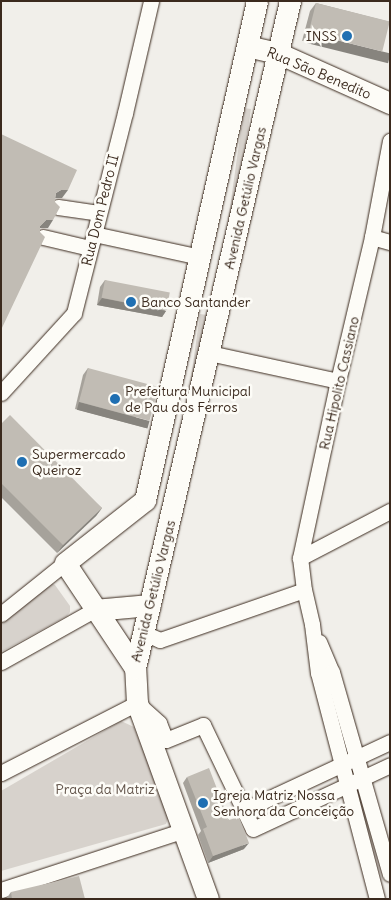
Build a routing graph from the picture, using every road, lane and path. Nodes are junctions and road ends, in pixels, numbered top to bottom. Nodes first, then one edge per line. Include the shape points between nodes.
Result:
1 (151, 1) edge
2 (257, 1) edge
3 (290, 1) edge
4 (247, 46) junction
5 (278, 53) junction
6 (390, 103) edge
7 (390, 141) edge
8 (58, 207) edge
9 (99, 213) junction
10 (43, 237) edge
11 (372, 238) junction
12 (92, 241) junction
13 (390, 242) edge
14 (200, 257) junction
15 (209, 353) junction
16 (338, 381) junction
17 (1, 393) edge
18 (390, 510) edge
19 (300, 558) junction
20 (65, 563) junction
21 (304, 590) junction
22 (150, 605) junction
23 (94, 610) junction
24 (1, 614) edge
25 (312, 624) junction
26 (144, 633) junction
27 (1, 662) edge
28 (135, 668) junction
29 (137, 703) junction
30 (390, 742) edge
31 (358, 756) junction
32 (341, 765) junction
33 (390, 765) edge
34 (1, 773) edge
35 (363, 777) junction
36 (347, 785) junction
37 (244, 810) junction
38 (182, 831) junction
39 (389, 872) edge
40 (371, 878) junction
41 (1, 890) edge
42 (208, 899) edge
43 (376, 899) edge

1 - 9 street, Rua Dom Pedro II
2 - 4 main road
3 - 5 main road, Avenida Getúlio Vargas
4 - 5 main road, Rua São Benedito
4 - 14 main road
5 - 6 main road, Rua São Benedito
5 - 15 main road, Avenida Getúlio Vargas
7 - 11 street, Rua Hipolito Cassiano
8 - 9 street
9 - 12 street, Rua Dom Pedro II
10 - 12 street
11 - 13 street
11 - 16 street, Rua Hipolito Cassiano
12 - 14 street
12 - 17 street, Rua Dom Pedro II via 74,313
14 - 20 main road via 145,500
15 - 16 street
15 - 22 main road, Avenida Getúlio Vargas
16 - 19 street, Rua Hipolito Cassiano
18 - 19 street
19 - 21 street, Rua Hipolito Cassiano
20 - 23 main road, Avenida Getúlio Vargas
20 - 24 street
21 - 25 street, Rua Hipolito Cassiano
21 - 26 street via 160,640
22 - 23 main road
22 - 26 main road, Avenida Getúlio Vargas
23 - 27 street
23 - 28 main road, Avenida Getúlio Vargas
25 - 31 street via 332,672
25 - 32 street via 318,673
26 - 28 main road, Avenida Getúlio Vargas
28 - 29 main road
29 - 34 street
29 - 37 street via 159,723 166,740 203,725
29 - 38 main road
30 - 31 street
31 - 32 street
31 - 35 street
32 - 36 street
32 - 37 street
33 - 35 street
35 - 36 street
35 - 39 street
36 - 37 street via 253,829
36 - 40 street
38 - 41 street
38 - 42 main road
39 - 40 street
40 - 43 street

